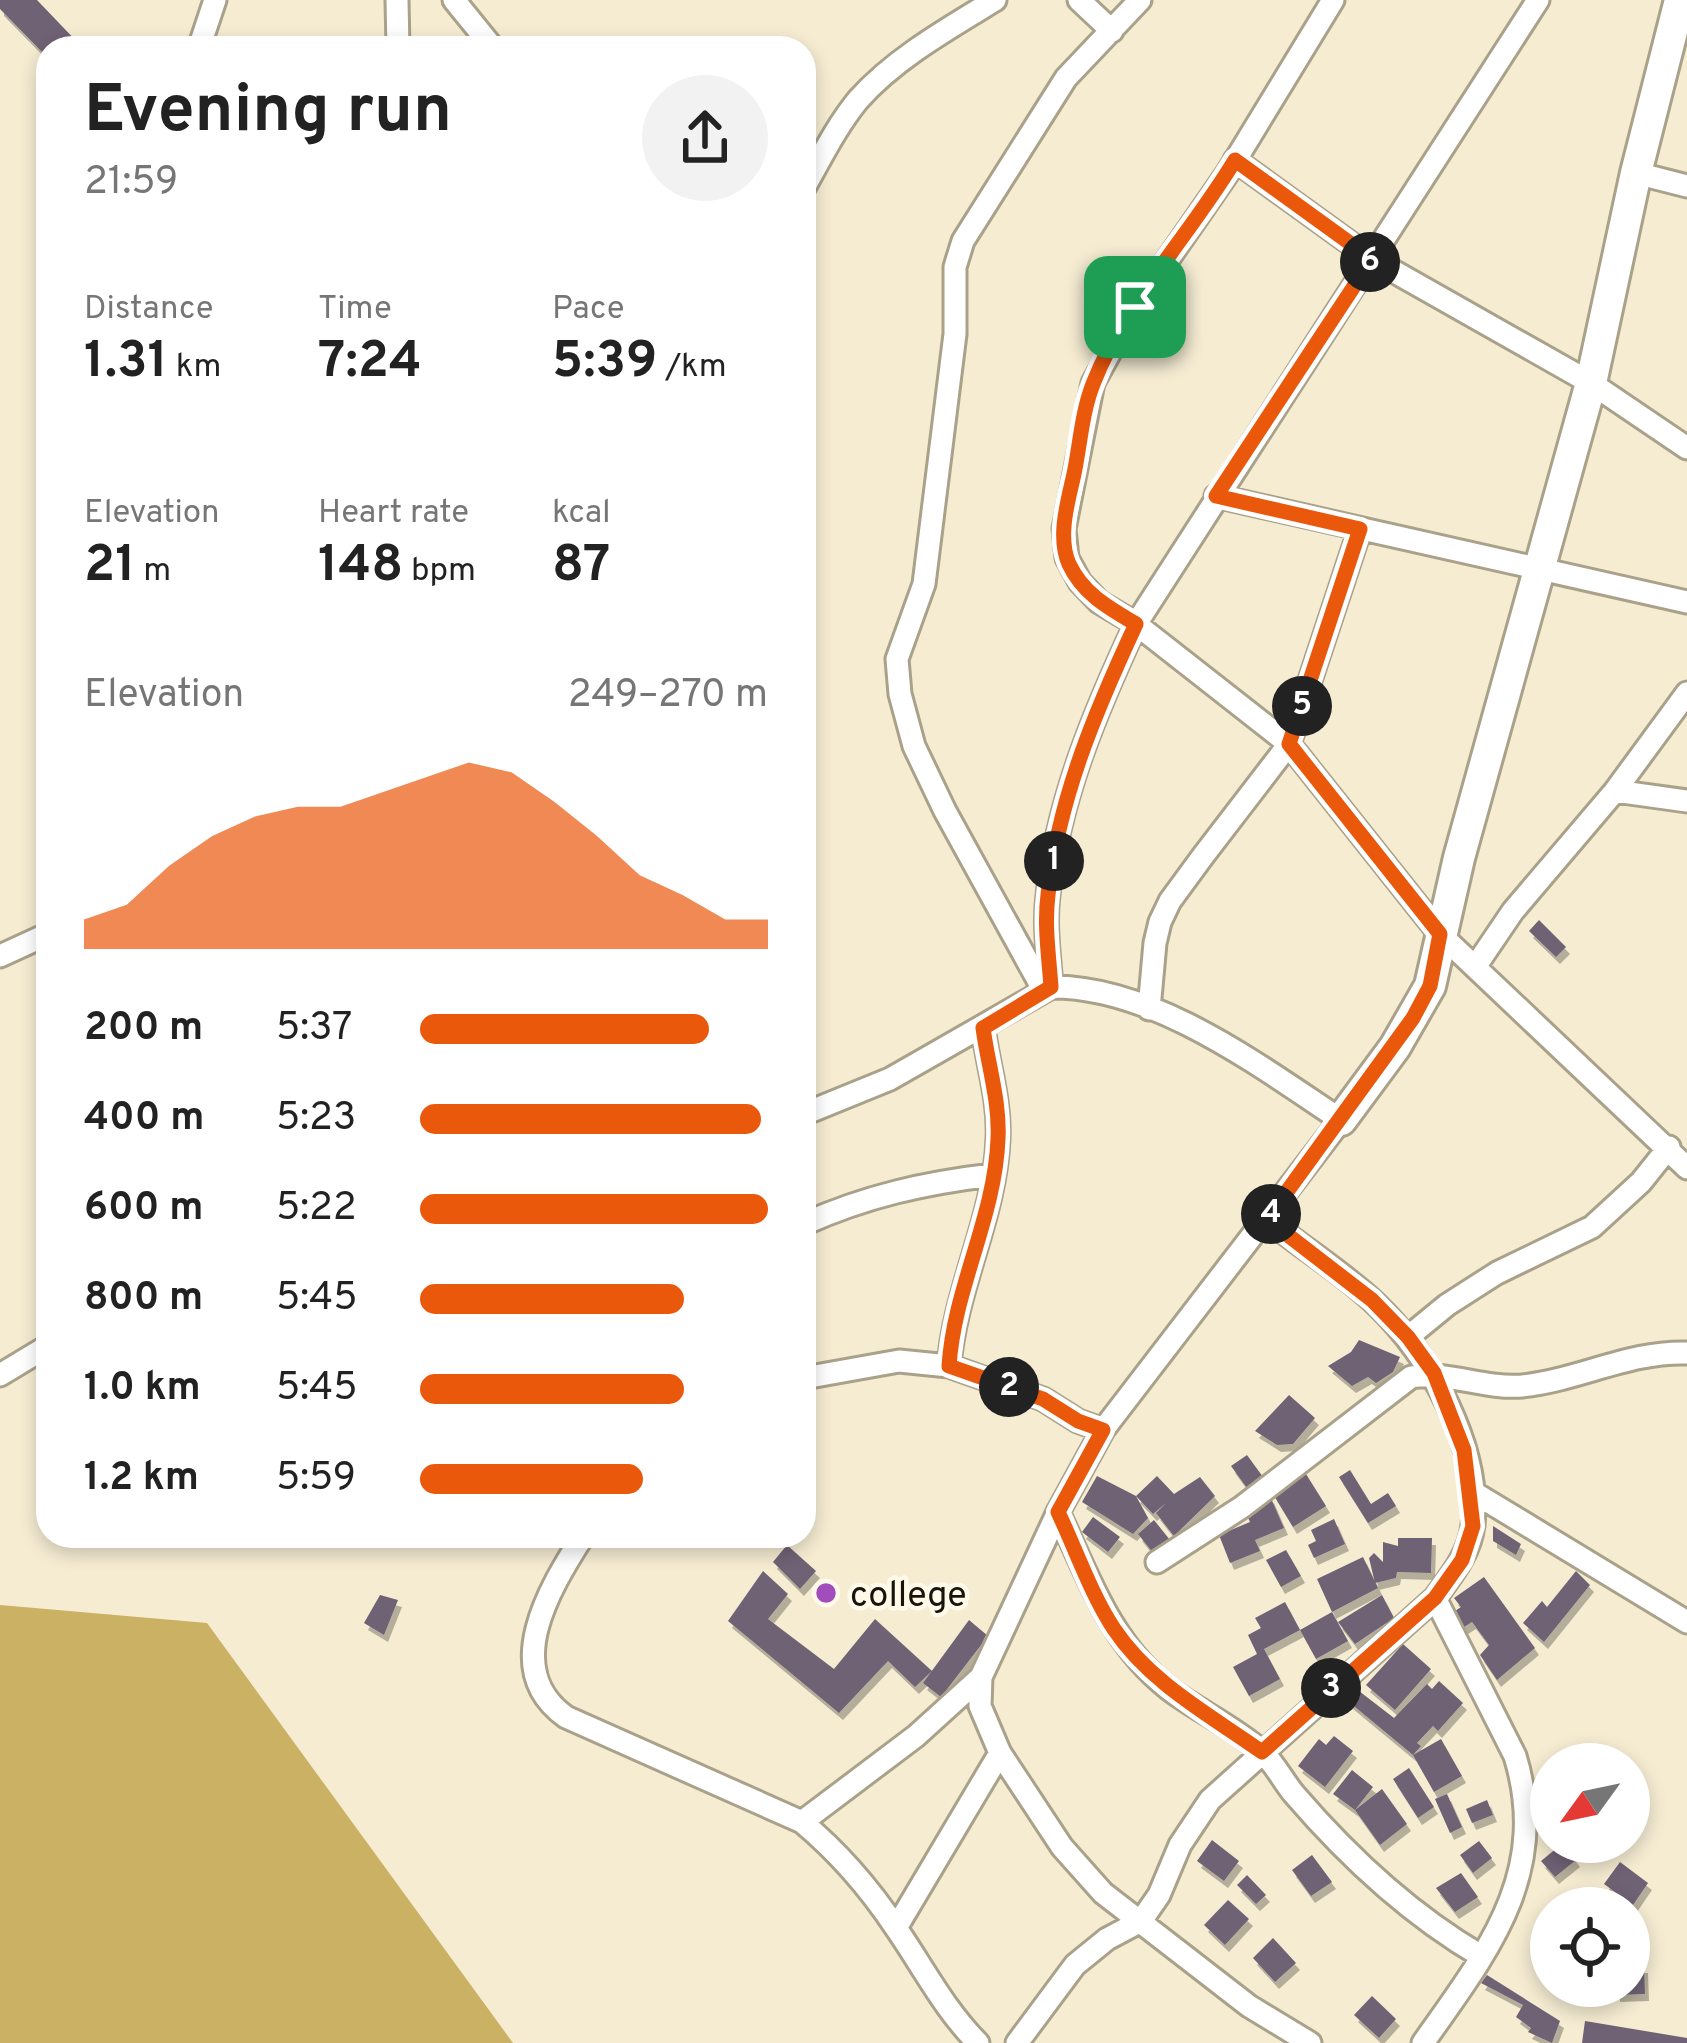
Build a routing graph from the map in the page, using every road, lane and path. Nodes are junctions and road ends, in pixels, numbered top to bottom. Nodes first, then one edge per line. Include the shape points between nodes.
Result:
1 (214, 0) edge
2 (398, 0) edge
3 (454, 0) edge
4 (995, 0) edge
5 (1079, 0) edge
6 (1140, 0) edge
7 (1333, 0) edge
8 (1538, 0) edge
9 (1680, 0) edge
10 (1112, 31) junction
11 (203, 36) edge
12 (398, 36) edge
13 (483, 36) edge
14 (1235, 160) junction
15 (816, 166) edge
16 (1636, 173) junction
17 (1687, 186) edge
18 (1372, 259) junction
19 (1591, 383) junction
20 (1687, 448) edge
21 (1216, 496) junction
22 (1360, 529) junction
23 (1540, 567) junction
24 (1687, 602) edge
25 (1136, 624) junction
26 (1687, 693) edge
27 (1289, 744) junction
28 (1615, 791) junction
29 (1687, 801) edge
30 (1440, 934) junction
31 (36, 940) edge
32 (0, 956) edge
33 (1475, 967) junction
34 (1047, 989) junction
35 (1150, 1009) junction
36 (983, 1028) junction
37 (816, 1109) edge
38 (1341, 1120) junction
39 (1669, 1147) junction
40 (1687, 1168) edge
41 (992, 1175) junction
42 (816, 1219) edge
43 (1267, 1219) junction
44 (1408, 1337) junction
45 (36, 1353) edge
46 (1687, 1353) edge
47 (949, 1366) junction
48 (1434, 1373) junction
49 (0, 1375) edge
50 (816, 1376) edge
51 (1103, 1430) junction
52 (1471, 1491) junction
53 (1058, 1512) junction
54 (577, 1548) edge
55 (1157, 1562) dead end
56 (1435, 1598) junction
57 (1687, 1622) edge
58 (981, 1677) junction
59 (1262, 1752) junction
60 (1000, 1753) junction
61 (802, 1822) junction
62 (1142, 1921) junction
63 (896, 1928) junction
64 (1481, 1956) junction
65 (978, 2043) edge
66 (1017, 2043) edge
67 (1310, 2043) edge
68 (1423, 2043) edge

1 - 11 street
2 - 12 street
3 - 13 street
4 - 15 street via 861,97
5 - 10 street
6 - 10 street
7 - 14 street
8 - 18 street
9 - 16 street
10 - 34 street via 1066,79 963,242 924,584 897,659 914,746 972,865
14 - 18 street
14 - 25 street via 1135,307 1086,408 1066,558 1099,602
16 - 17 street
16 - 19 street
18 - 19 street
18 - 21 street
19 - 20 street
19 - 23 street
21 - 22 street
21 - 25 street
22 - 23 street
22 - 27 street
23 - 24 street
23 - 30 street
25 - 27 street
25 - 34 street via 1063,814 1047,898
26 - 28 street
27 - 30 street
27 - 35 street via 1170,901 1154,943
28 - 29 street
28 - 33 street
30 - 33 street
30 - 38 street via 1430,986 1413,1018
31 - 32 street
33 - 39 street
34 - 35 street via 1082,987
34 - 36 street
35 - 38 street via 1238,1052
36 - 37 street
36 - 41 street via 998,1107
38 - 43 street
39 - 40 street
39 - 44 street via 1592,1227 1496,1273
41 - 42 street via 918,1184
41 - 47 street
43 - 44 street
43 - 51 street
44 - 48 street
45 - 49 street
46 - 48 street via 1657,1352 1520,1386
47 - 50 street via 899,1361
47 - 51 street
48 - 52 street
48 - 55 street via 1390,1390 1242,1507
51 - 53 street
52 - 56 street via 1473,1526 1462,1560
52 - 57 street
53 - 58 street
53 - 59 street via 1134,1656
54 - 61 street via 531,1648 545,1702
56 - 59 street
56 - 64 street via 1523,1782 1523,1864 1505,1919
58 - 60 street via 980,1706
58 - 61 street
59 - 62 street via 1210,1800
59 - 64 street via 1389,1892
60 - 62 street via 1062,1847 1103,1894
60 - 63 street
61 - 63 street
62 - 66 street via 1075,1965
62 - 67 street
63 - 65 street
64 - 68 street

